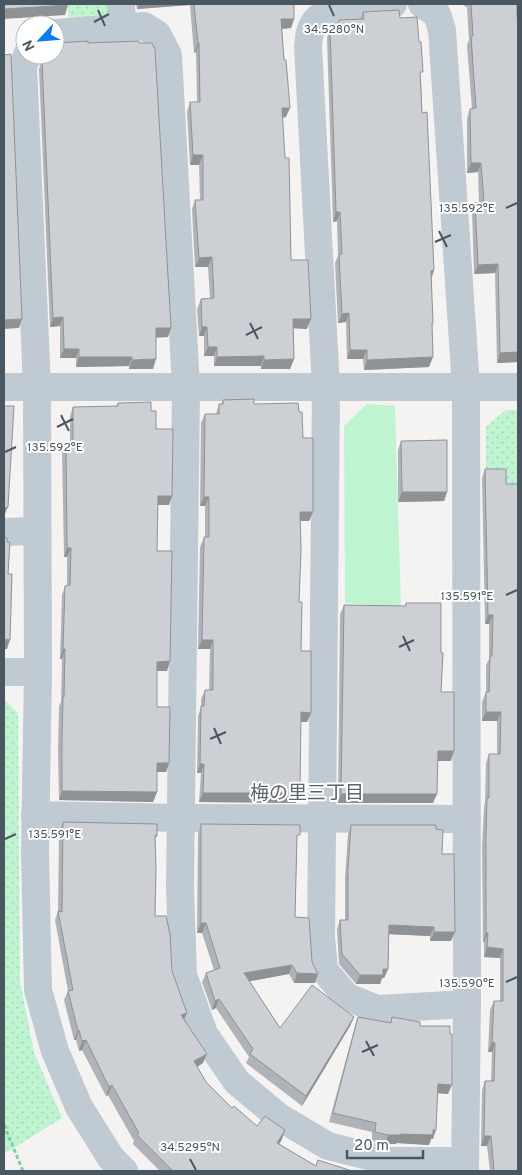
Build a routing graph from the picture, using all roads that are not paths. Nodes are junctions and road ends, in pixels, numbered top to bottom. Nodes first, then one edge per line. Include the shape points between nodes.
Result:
1 (394, 4) edge
2 (425, 5) edge
3 (121, 15) edge
4 (65, 30) edge
5 (24, 65) edge
6 (186, 386) junction
7 (4, 387) edge
8 (37, 387) junction
9 (326, 387) junction
10 (466, 387) junction
11 (518, 387) edge
12 (37, 531) junction
13 (4, 532) edge
14 (4, 672) edge
15 (38, 672) junction
16 (36, 815) junction
17 (181, 818) junction
18 (322, 818) junction
19 (467, 819) junction
20 (467, 1004) junction
21 (465, 1166) edge
22 (124, 1171) edge

1 - 9 street via 335,10 314,22 310,32 308,46
2 - 10 street via 437,14 442,30
3 - 4 street
3 - 6 street via 157,34 168,55
5 - 8 street
6 - 8 street
6 - 9 street
6 - 17 street
7 - 8 street
8 - 12 street
9 - 10 street
9 - 18 street
10 - 11 street
10 - 19 street
12 - 13 street
12 - 15 street
14 - 15 street
15 - 16 street
16 - 17 street
16 - 22 street via 38,990 54,1051 79,1107 111,1158
17 - 18 street
17 - 21 street via 183,975 204,1034 237,1082 278,1118 328,1146 388,1161
18 - 19 street
18 - 20 street via 321,937 324,970 347,997 377,1009
19 - 20 street
20 - 21 street

